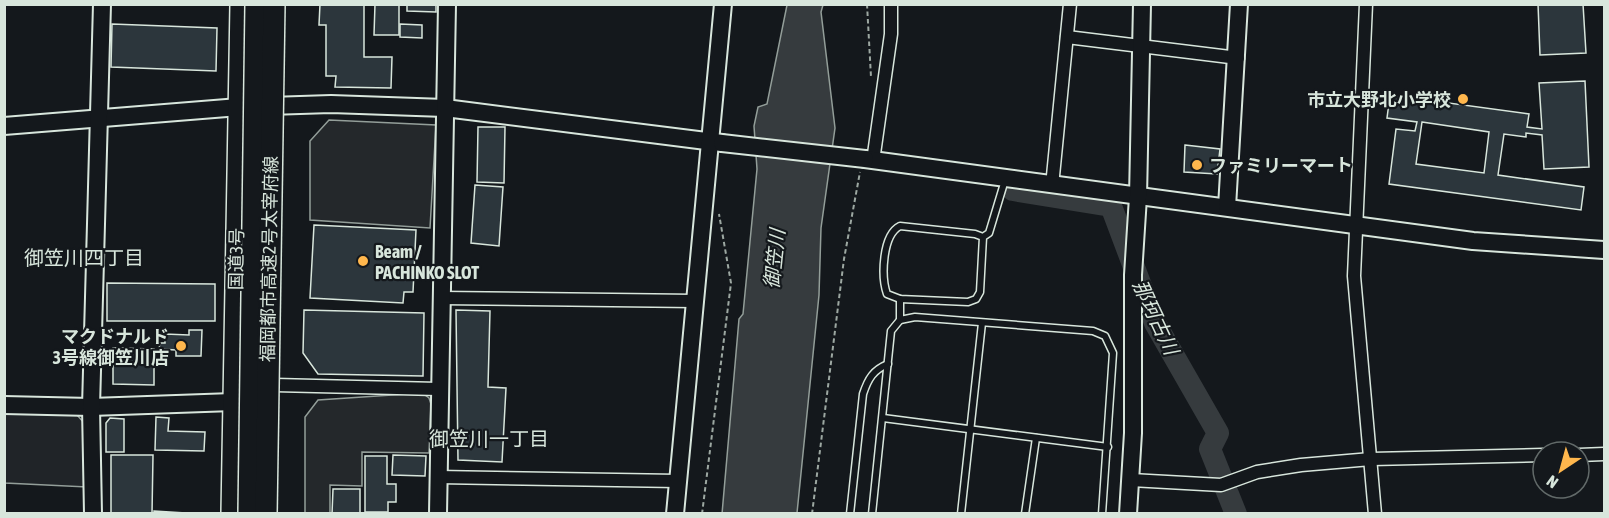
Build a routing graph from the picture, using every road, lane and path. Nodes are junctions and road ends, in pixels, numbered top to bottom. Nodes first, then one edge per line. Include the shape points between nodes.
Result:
1 (102, 4) edge
2 (241, 4) edge
3 (256, 4) edge
4 (274, 4) edge
5 (282, 4) edge
6 (447, 4) edge
7 (723, 4) edge
8 (867, 4) edge
9 (891, 4) edge
10 (1070, 4) edge
11 (1142, 4) edge
12 (1239, 4) edge
13 (1366, 4) edge
14 (1067, 37) junction
15 (1141, 47) junction
16 (1238, 58) junction
17 (871, 88) dead end
18 (280, 105) junction
19 (239, 107) junction
20 (445, 108) junction
21 (100, 119) junction
22 (4, 126) edge
23 (716, 142) junction
24 (866, 162) junction
25 (1006, 180) junction
26 (1052, 186) junction
27 (1138, 197) junction
28 (1227, 207) junction
29 (719, 213) dead end
30 (1355, 225) junction
31 (983, 237) junction
32 (1605, 250) edge
33 (440, 297) junction
34 (900, 299) junction
35 (695, 301) junction
36 (900, 320) junction
37 (982, 323) junction
38 (888, 364) junction
39 (275, 385) junction
40 (438, 390) junction
41 (233, 402) junction
42 (4, 405) edge
43 (91, 407) junction
44 (883, 418) junction
45 (970, 429) junction
46 (1036, 438) junction
47 (1108, 447) junction
48 (1531, 455) edge
49 (1371, 459) junction
50 (438, 477) junction
51 (1131, 480) junction
52 (678, 481) junction
53 (93, 513) edge
54 (232, 513) edge
55 (249, 513) edge
56 (266, 513) edge
57 (274, 513) edge
58 (438, 513) edge
59 (675, 513) edge
60 (702, 513) edge
61 (812, 513) edge
62 (850, 513) edge
63 (872, 513) edge
64 (961, 513) edge
65 (1025, 513) edge
66 (1102, 513) edge
67 (1128, 513) edge
68 (1375, 513) edge

1 - 21 street
2 - 19 highway, 国道3号
3 - 55 highway, 福岡都市高速2号太宰府線, bridge
4 - 56 highway, 福岡都市高速2号太宰府線, bridge
5 - 18 highway
6 - 20 street
7 - 23 street
8 - 17 path
9 - 24 street via 891,34
10 - 14 street
11 - 15 street
12 - 16 street
13 - 30 street
14 - 15 street
14 - 26 street
15 - 16 street
15 - 27 street
16 - 28 street
18 - 19 street
18 - 20 street
18 - 39 highway
19 - 21 street
19 - 41 highway, 国道3号
20 - 23 street
20 - 33 street
21 - 22 street
21 - 43 street
23 - 24 street, bridge
23 - 35 street
24 - 25 street
24 - 61 path via 844,259
25 - 26 street
25 - 31 lane via 989,233
26 - 27 street
27 - 28 street
27 - 51 street via 1133,275
28 - 30 street
29 - 60 path via 731,283
30 - 32 street via 1473,241
30 - 49 street via 1354,276
31 - 34 lane via 980,292 976,299
31 - 34 lane via 900,226 892,230 883,284 887,294
33 - 35 street
33 - 40 street
34 - 36 lane
35 - 52 street
36 - 37 lane via 915,317
36 - 38 lane via 891,330
37 - 45 lane
37 - 47 lane via 1093,331 1105,336 1113,353
38 - 44 lane
38 - 62 lane via 876,369 863,394
39 - 40 street
39 - 57 highway
40 - 50 street
41 - 43 street
41 - 54 highway, 国道3号
42 - 43 street
43 - 53 street
44 - 45 lane
44 - 63 lane
45 - 46 lane
45 - 64 lane
46 - 47 lane
46 - 65 lane
47 - 66 lane
48 - 49 street
49 - 51 street via 1257,472 1221,485
49 - 68 street
50 - 52 street
50 - 58 street
51 - 67 street
52 - 59 street

